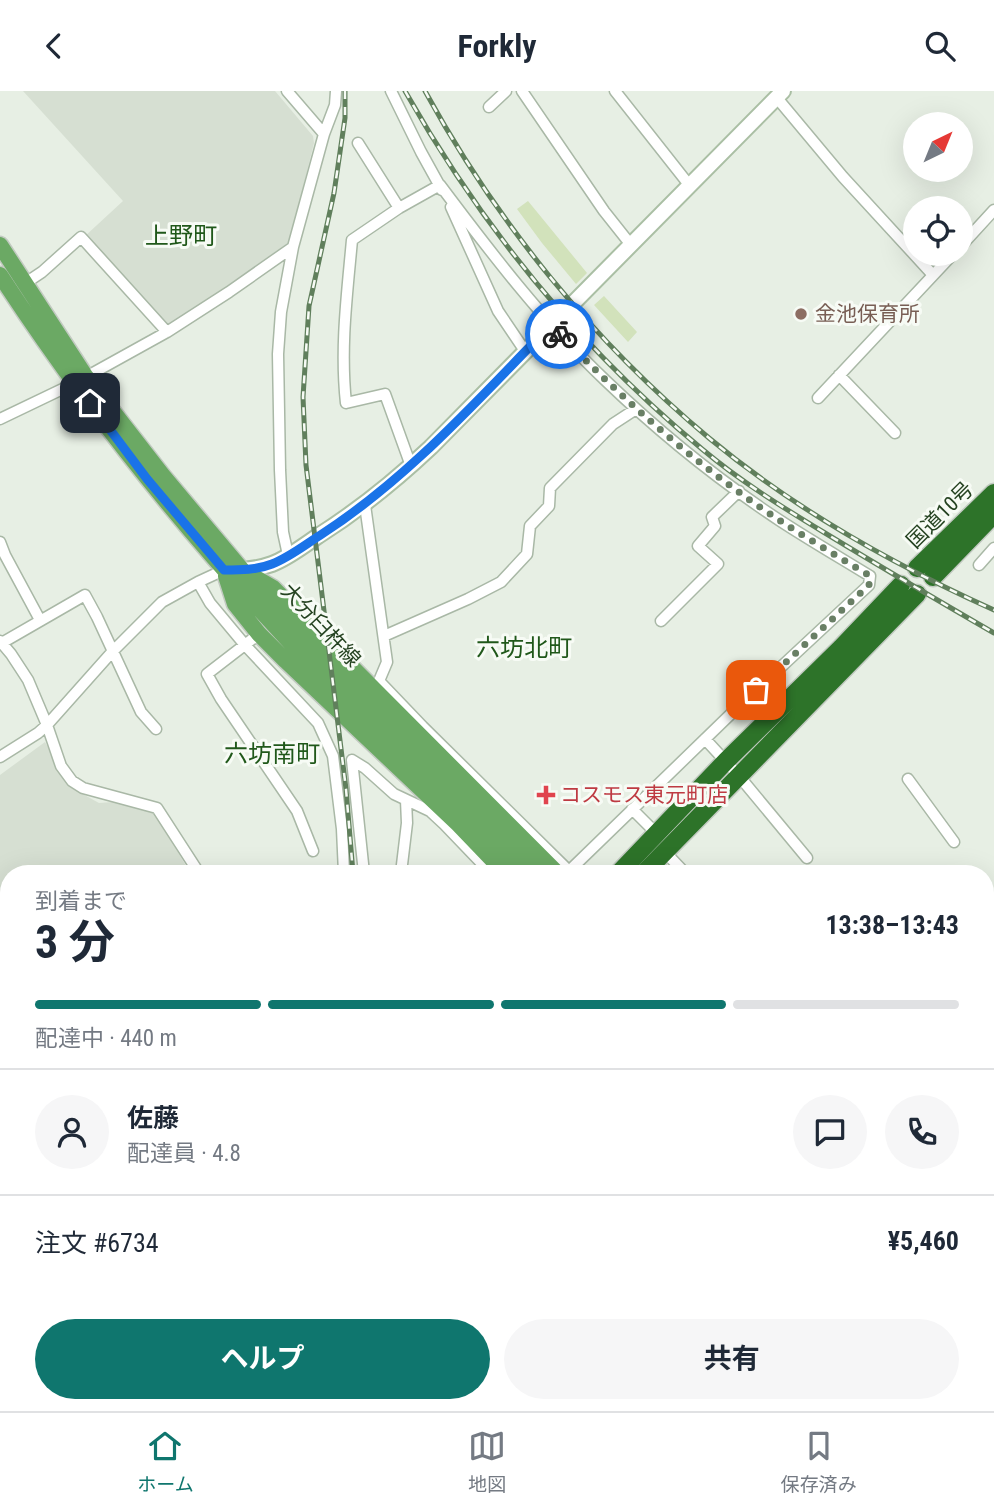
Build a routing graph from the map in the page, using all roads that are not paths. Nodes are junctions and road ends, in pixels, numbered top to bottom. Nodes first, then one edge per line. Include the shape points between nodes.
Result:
1 (287, 91) edge
2 (336, 91) edge
3 (391, 91) edge
4 (506, 91) edge
5 (522, 91) edge
6 (615, 91) edge
7 (780, 95) edge
8 (489, 107) dead end
9 (324, 134) junction
10 (358, 143) dead end
11 (440, 185) junction
12 (690, 186) junction
13 (399, 208) junction
14 (994, 210) edge
15 (973, 233) edge
16 (0, 245) edge
17 (631, 245) junction
18 (293, 247) junction
19 (942, 266) edge
20 (0, 275) edge
21 (933, 275) junction
22 (24, 284) junction
23 (551, 325) junction
24 (167, 332) junction
25 (525, 351) junction
26 (839, 375) junction
27 (81, 380) junction
28 (818, 398) dead end
29 (636, 409) junction
30 (0, 419) edge
31 (895, 433) dead end
32 (411, 466) junction
33 (739, 491) junction
34 (994, 493) edge
35 (365, 505) junction
36 (994, 514) edge
37 (0, 542) edge
38 (994, 548) edge
39 (288, 555) junction
40 (979, 565) dead end
41 (224, 570) junction
42 (242, 570) junction
43 (198, 582) junction
44 (40, 621) junction
45 (662, 621) dead end
46 (259, 633) junction
47 (384, 636) junction
48 (1, 643) edge
49 (245, 645) junction
50 (112, 652) junction
51 (416, 724) junction
52 (47, 725) junction
53 (156, 729) dead end
54 (705, 739) junction
55 (0, 757) edge
56 (726, 761) junction
57 (739, 776) junction
58 (908, 779) dead end
59 (406, 800) junction
60 (632, 809) junction
61 (657, 834) junction
62 (954, 842) dead end
63 (313, 851) dead end
64 (664, 851) junction
65 (807, 858) dead end
66 (195, 865) edge
67 (344, 865) edge
68 (363, 865) edge
69 (402, 865) edge
70 (483, 865) edge
71 (497, 865) edge
72 (514, 865) edge
73 (533, 865) edge
74 (549, 865) edge
75 (563, 865) edge
76 (575, 865) edge
77 (627, 865) edge
78 (651, 865) edge
79 (677, 865) edge

1 - 9 street
2 - 9 street
3 - 11 street
4 - 8 street
5 - 17 street
6 - 12 street
7 - 12 street
7 - 21 street via 843,177
9 - 18 street
10 - 13 street
11 - 13 street
11 - 23 street
11 - 25 street via 498,311
12 - 17 street
13 - 32 street via 352,240 343,371 346,403 385,394
14 - 15 street
16 - 22 main road, 大分臼杵線
17 - 23 street
18 - 24 street
18 - 39 street via 278,354 283,531
19 - 21 street
20 - 27 main road, 大分臼杵線 via 35,329
21 - 26 street
22 - 24 street via 80,237
22 - 27 main road, 大分臼杵線
23 - 25 street
23 - 29 street
24 - 27 street
25 - 32 street
26 - 28 street
26 - 31 street
27 - 30 street
27 - 41 main road, 大分臼杵線 via 147,479
27 - 42 main road, 大分臼杵線
29 - 33 street
29 - 47 street via 613,424 550,488 549,506 530,526 527,554 501,582
32 - 35 street
33 - 45 street via 712,517 715,526 698,545 718,564
33 - 54 street via 870,576 869,585
34 - 36 highway, 国道10号 via 925,573
35 - 39 street
35 - 47 street
37 - 44 street
38 - 40 street
39 - 42 street via 270,565
41 - 42 street
41 - 43 street
41 - 46 main road via 235,604
41 - 72 main road, 大分臼杵線 via 326,680
42 - 51 main road via 273,587
42 - 73 main road, 大分臼杵線 via 335,672
43 - 49 street
43 - 50 street via 162,602
44 - 48 street
44 - 50 street via 85,595
46 - 49 street
46 - 71 main road
47 - 51 street via 387,662 379,681
48 - 52 street via 28,680
49 - 63 street via 206,674 297,811
49 - 67 street via 318,723 333,755
50 - 52 street
50 - 53 street via 141,712
51 - 74 main road
51 - 75 street
52 - 55 street
52 - 66 street via 61,766 72,781 158,808
54 - 56 street
54 - 60 street
56 - 57 street
56 - 57 highway via 909,590
56 - 61 highway
57 - 64 highway
57 - 65 street
58 - 62 street
59 - 68 street via 352,760
59 - 69 street
59 - 70 street via 430,811
60 - 61 street
60 - 76 street
61 - 77 highway
64 - 78 highway
64 - 79 street

